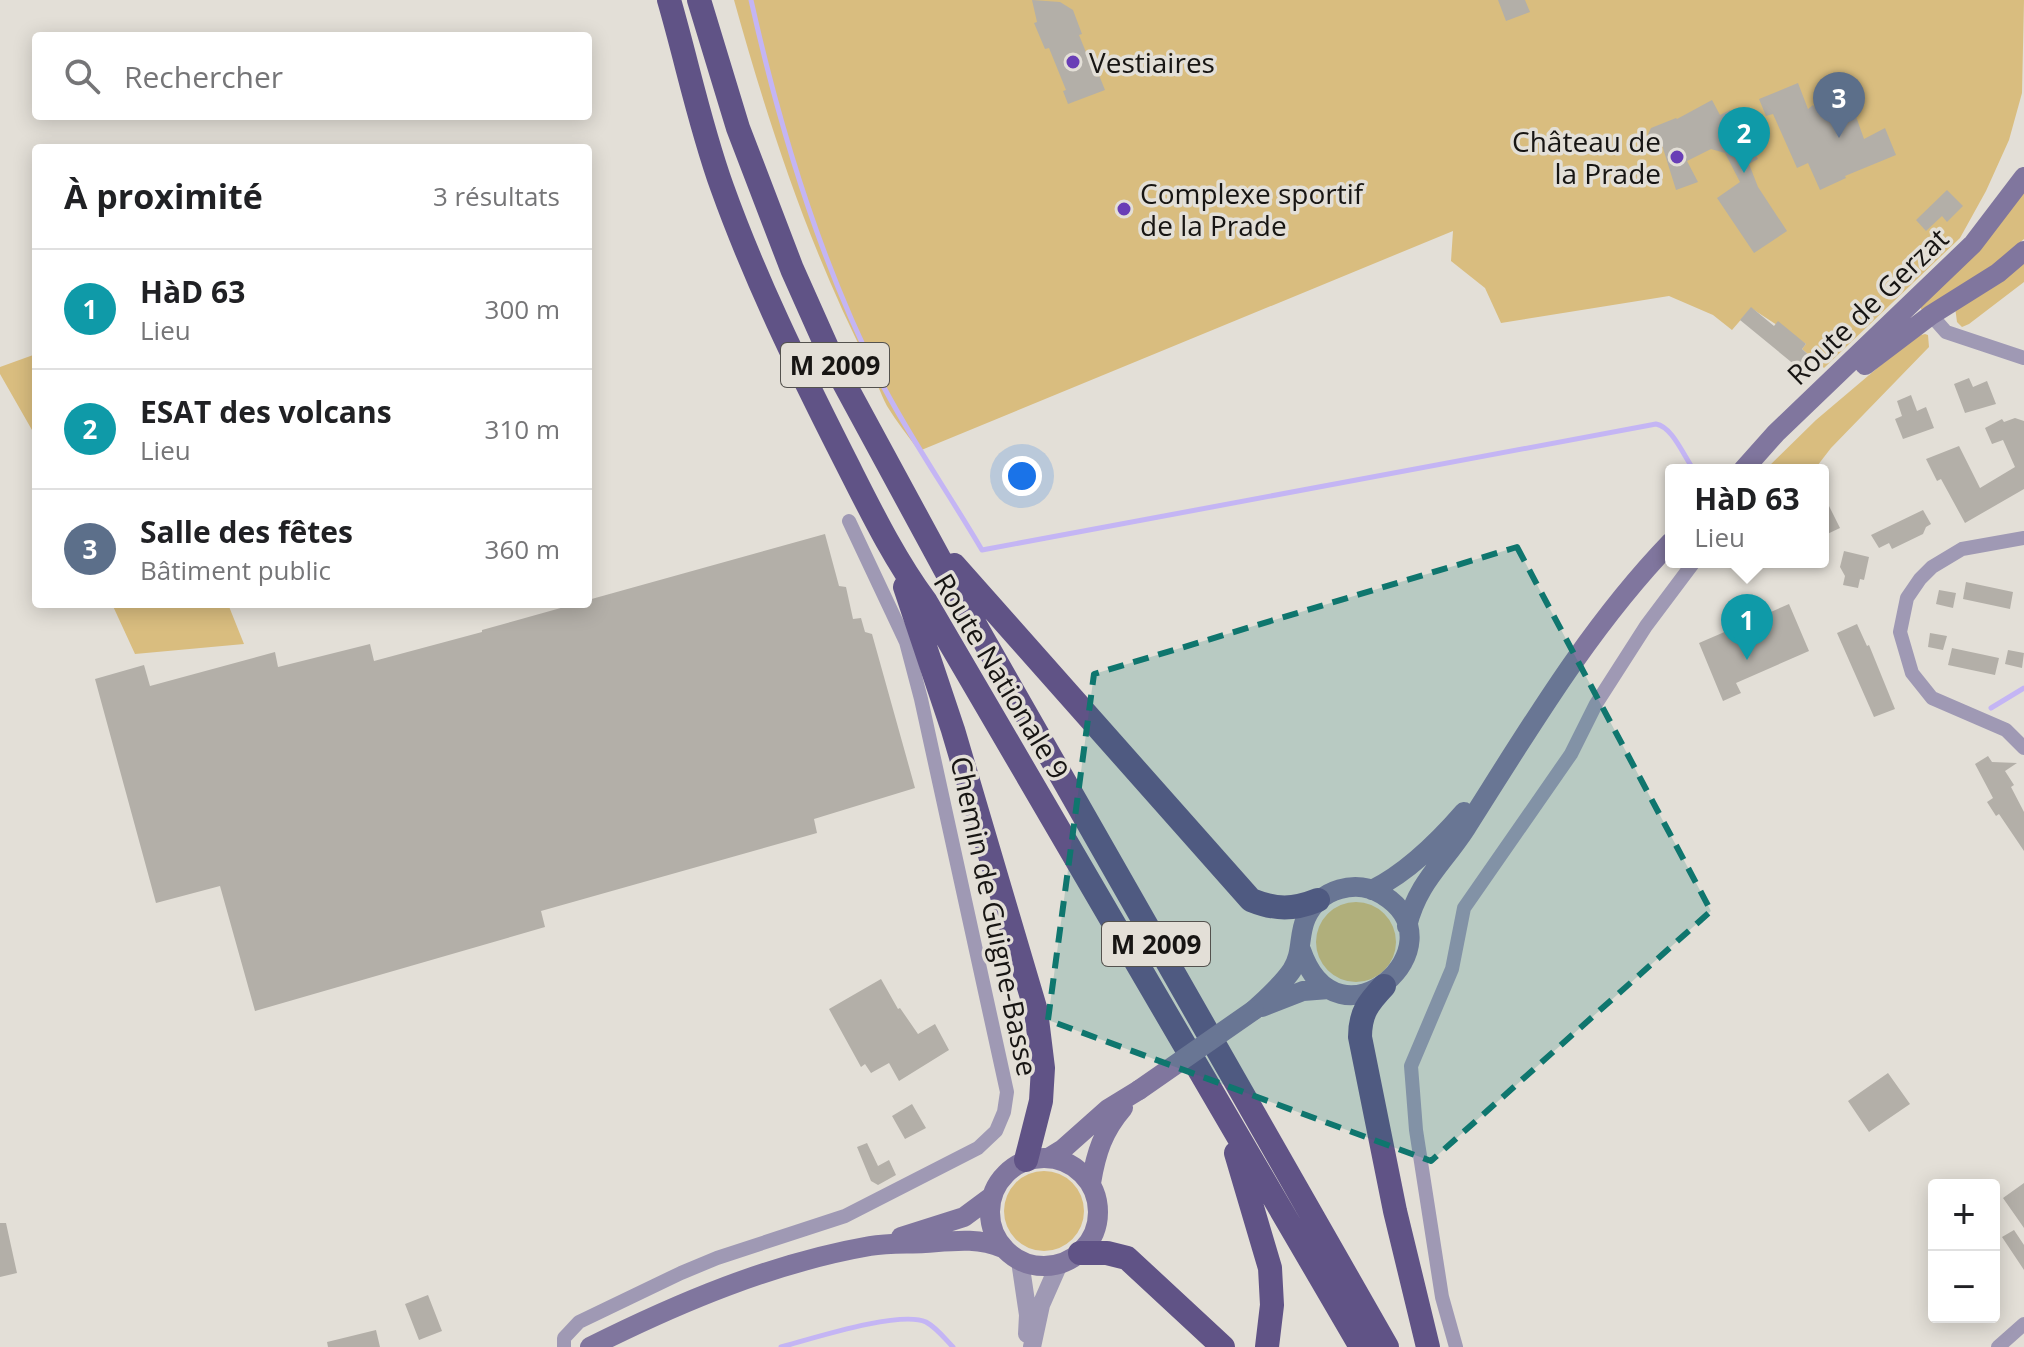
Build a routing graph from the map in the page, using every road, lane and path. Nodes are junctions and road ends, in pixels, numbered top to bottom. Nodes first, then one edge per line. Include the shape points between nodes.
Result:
1 (669, 0) edge
2 (699, 0) edge
3 (2024, 177) edge
4 (2024, 251) edge
5 (1931, 315) junction
6 (2024, 358) edge
7 (1748, 464) edge
8 (1750, 464) edge
9 (849, 521) dead end
10 (930, 538) junction
11 (2024, 538) edge
12 (1665, 549) edge
13 (1690, 568) edge
14 (902, 569) junction
15 (2024, 748) edge
16 (1512, 753) junction
17 (1372, 890) junction
18 (1318, 900) junction
19 (1407, 926) junction
20 (1301, 950) junction
21 (1384, 986) junction
22 (1329, 989) junction
23 (1254, 1010) junction
24 (1139, 1090) junction
25 (1225, 1117) junction
26 (1038, 1159) junction
27 (1091, 1183) junction
28 (991, 1197) junction
29 (872, 1246) junction
30 (1003, 1248) junction
31 (1069, 1259) junction
32 (1020, 1261) junction
33 (2024, 1324) edge
34 (564, 1347) edge
35 (590, 1347) edge
36 (1030, 1347) edge
37 (1223, 1347) edge
38 (1267, 1347) edge
39 (1361, 1347) edge
40 (1387, 1347) edge
41 (1428, 1347) edge
42 (1456, 1347) edge
43 (1998, 1347) edge

1 - 14 highway, Route Nationale 9 / M 2009 via 707,140 745,245 805,382
2 - 10 highway, Route Nationale 9 / M 2009 via 738,128 792,269 837,370
3 - 7 main road, Route de Gerzat via 1973,244
4 - 5 main road, Route de Gerzat
5 - 6 street via 1946,332
5 - 8 main road, Route de Gerzat
9 - 34 street, Chemin de Guigne-Basse via 906,642 921,699 1007,1092 1004,1112 996,1131 966,1155 845,1216 668,1279 579,1322 564,1338
10 - 18 highway via 1251,900 1292,909
10 - 40 highway, Route Nationale 9 / M 2009 via 1110,865
11 - 15 street via 1962,549 1932,567 1907,598 1900,632 1912,673 1932,698 2006,730
12 - 16 main road via 1587,642
13 - 42 street via 1596,704 1564,765 1464,908 1452,969 1411,1066 1442,1297
14 - 25 highway, Route Nationale 9 / M 2009
14 - 26 highway via 1036,1011 1043,1068
16 - 17 main road via 1427,850
16 - 19 main road via 1464,832 1420,889
17 - 18 main road via 1344,888
17 - 19 main road via 1394,904
18 - 20 main road via 1301,932
19 - 21 main road via 1405,960
20 - 22 main road via 1306,966
20 - 23 main road via 1292,971
21 - 22 main road via 1357,995
21 - 41 highway via 1366,1005 1360,1037
22 - 23 main road via 1303,991
23 - 24 main road, bridge
24 - 26 main road via 1108,1109 1063,1149
24 - 27 main road via 1108,1125 1095,1155
25 - 38 highway via 1270,1268
25 - 39 highway, Route Nationale 9 / M 2009
26 - 27 main road via 1066,1162
26 - 28 main road via 1010,1169
27 - 31 main road via 1099,1212 1096,1227 1090,1241
28 - 29 main road via 964,1217
28 - 30 main road via 993,1233
29 - 30 main road via 969,1240
29 - 35 main road via 705,1294
30 - 32 main road
31 - 32 main road via 1046,1267
31 - 36 street via 1041,1305
31 - 37 highway via 1107,1253 1127,1258
32 - 36 street
33 - 43 street

